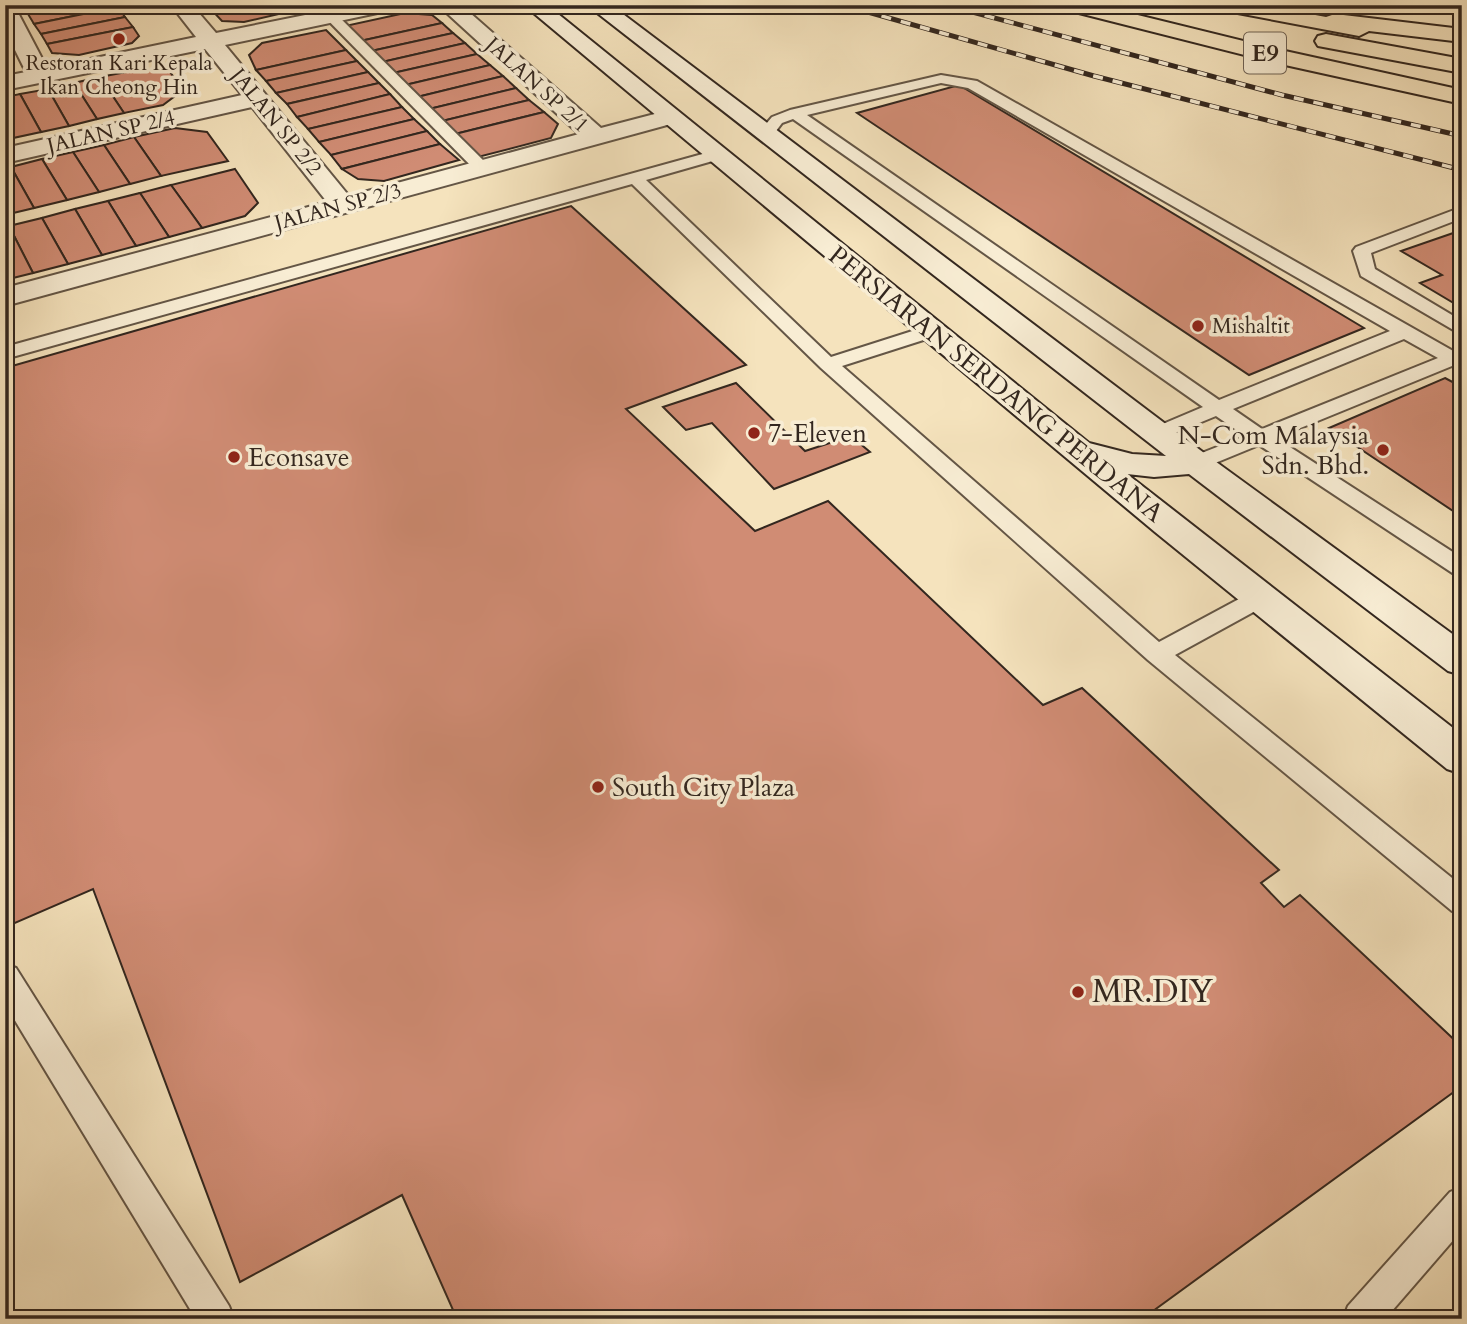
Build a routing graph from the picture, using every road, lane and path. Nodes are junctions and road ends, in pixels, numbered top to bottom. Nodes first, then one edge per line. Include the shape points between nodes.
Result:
1 (181, 5) edge
2 (387, 5) edge
3 (448, 5) edge
4 (534, 5) edge
5 (597, 5) edge
6 (1070, 5) edge
7 (1143, 5) edge
8 (1227, 5) edge
9 (5, 9) edge
10 (324, 11) edge
11 (1312, 21) junction
12 (1462, 36) edge
13 (210, 41) junction
14 (1462, 49) edge
15 (1462, 66) edge
16 (40, 76) junction
17 (5, 83) edge
18 (1462, 97) edge
19 (257, 99) junction
20 (795, 113) junction
21 (670, 117) junction
22 (751, 122) junction
23 (596, 137) junction
24 (777, 142) junction
25 (716, 155) junction
26 (5, 156) edge
27 (482, 168) junction
28 (634, 177) junction
29 (344, 205) junction
30 (1462, 212) edge
31 (949, 273) junction
32 (5, 297) edge
33 (945, 319) junction
34 (1462, 329) edge
35 (1403, 332) junction
36 (5, 353) edge
37 (1457, 362) edge
38 (828, 364) junction
39 (1217, 408) junction
40 (1158, 433) junction
41 (1259, 436) junction
42 (1075, 448) junction
43 (1196, 463) junction
44 (1137, 468) junction
45 (1167, 524) junction
46 (1462, 569) edge
47 (1261, 598) junction
48 (1157, 654) junction
49 (1462, 661) edge
50 (1462, 758) edge
51 (1462, 904) edge
52 (5, 977) edge
53 (1462, 1204) edge
54 (216, 1319) edge
55 (1361, 1319) edge

1 - 13 main road, JALAN SP 2/2
2 - 10 main road
3 - 23 main road, JALAN SP 2/1
4 - 21 main road, PERSIARAN SERDANG PERDANA
5 - 22 main road, PERSIARAN SERDANG PERDANA
6 - 18 highway, E9
7 - 15 highway
8 - 11 highway, E9
9 - 16 main road
10 - 13 main road
10 - 27 lane
11 - 12 highway via 1364,22
11 - 14 highway, E9
13 - 16 main road
13 - 19 main road, JALAN SP 2/2
16 - 17 main road
19 - 26 main road, JALAN SP 2/4
19 - 29 main road, JALAN SP 2/2
20 - 24 lane via 771,124 768,131
20 - 35 lane via 941,79 972,84
20 - 39 lane
21 - 23 main road, JALAN SP 2/3
21 - 25 main road, PERSIARAN SERDANG PERDANA
22 - 24 main road, PERSIARAN SERDANG PERDANA
22 - 25 main road via 748,140
23 - 27 main road, JALAN SP 2/3
24 - 31 main road, PERSIARAN SERDANG PERDANA
25 - 28 lane
25 - 33 main road, PERSIARAN SERDANG PERDANA
27 - 29 main road, JALAN SP 2/3
28 - 36 lane
28 - 38 lane
29 - 32 main road, JALAN SP 2/3
30 - 34 lane via 1362,251 1367,272
31 - 33 main road via 957,298
31 - 40 main road, PERSIARAN SERDANG PERDANA
33 - 38 lane
33 - 42 main road, PERSIARAN SERDANG PERDANA
35 - 37 lane
35 - 39 lane
37 - 41 lane
38 - 48 lane
39 - 40 lane
39 - 41 lane
40 - 43 main road, PERSIARAN SERDANG PERDANA
40 - 44 main road via 1133,452
41 - 43 lane
41 - 46 lane
42 - 44 main road
42 - 45 main road, PERSIARAN SERDANG PERDANA
43 - 44 main road
43 - 49 main road, PERSIARAN SERDANG PERDANA
44 - 45 main road
45 - 47 main road, PERSIARAN SERDANG PERDANA
47 - 48 lane
47 - 50 main road, PERSIARAN SERDANG PERDANA
48 - 51 lane
52 - 54 lane
53 - 55 lane

